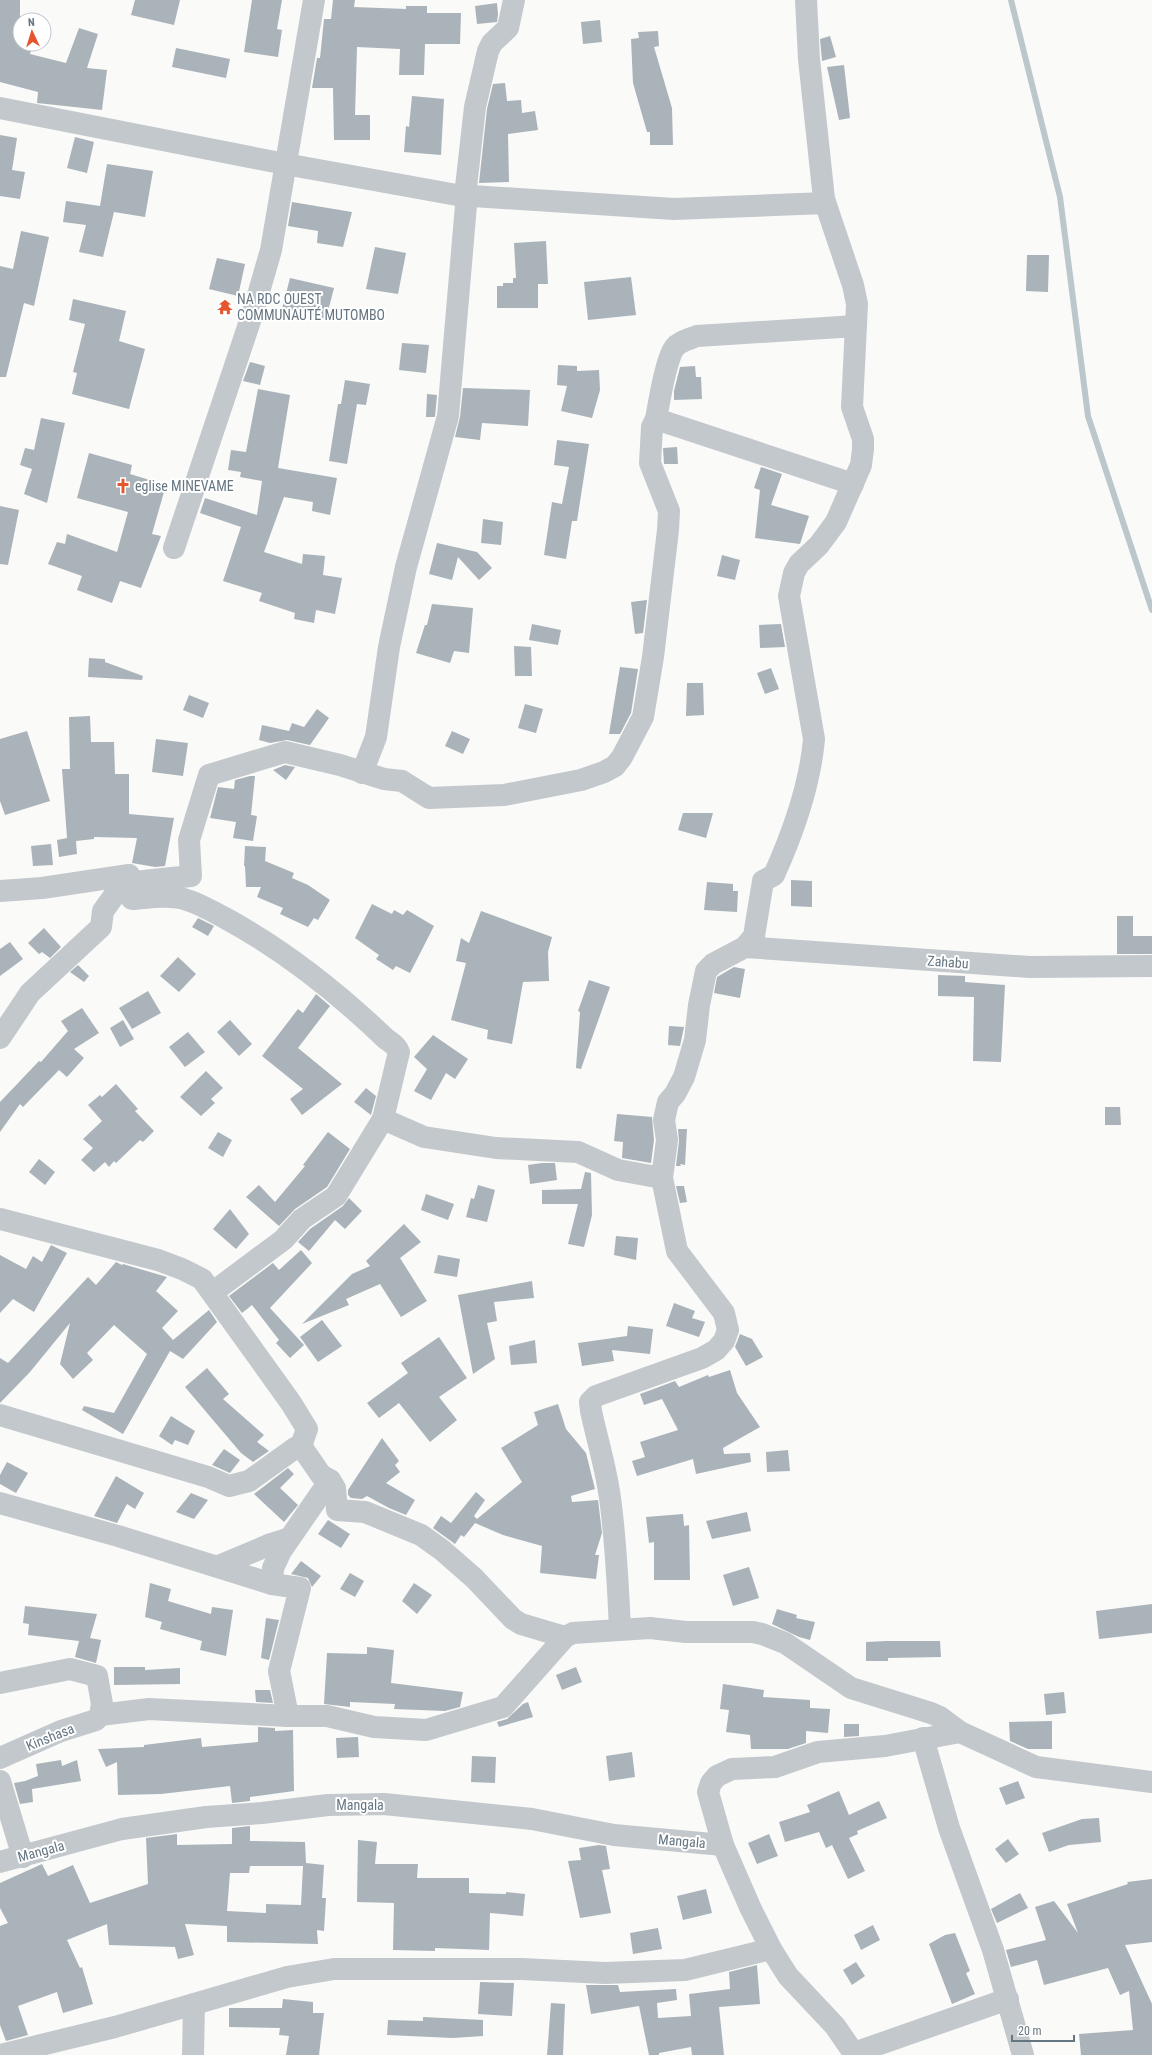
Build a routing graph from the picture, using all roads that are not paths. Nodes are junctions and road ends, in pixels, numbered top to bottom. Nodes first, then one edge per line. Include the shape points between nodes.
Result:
1 (314, 0) edge
2 (514, 0) edge
3 (806, 0) edge
4 (0, 108) edge
5 (285, 164) junction
6 (464, 196) junction
7 (825, 203) junction
8 (856, 326) junction
9 (656, 419) junction
10 (853, 484) junction
11 (174, 548) dead end
12 (362, 773) junction
13 (0, 891) edge
14 (745, 947) junction
15 (1152, 966) edge
16 (0, 1038) edge
17 (383, 1119) junction
18 (662, 1178) junction
19 (0, 1219) edge
20 (213, 1292) junction
21 (0, 1414) edge
22 (301, 1446) junction
23 (330, 1480) junction
24 (0, 1503) edge
25 (287, 1539) junction
26 (219, 1566) junction
27 (272, 1584) junction
28 (620, 1630) junction
29 (565, 1637) junction
30 (0, 1683) edge
31 (100, 1715) junction
32 (288, 1716) junction
33 (960, 1732) junction
34 (923, 1738) junction
35 (0, 1758) edge
36 (0, 1781) edge
37 (1152, 1782) edge
38 (723, 1845) junction
39 (23, 1857) junction
40 (0, 1862) edge
41 (771, 1950) junction
42 (1008, 1999) junction
43 (194, 2004) junction
44 (854, 2054) edge
45 (0, 2055) edge
46 (193, 2055) edge
47 (1023, 2055) edge

1 - 5 street
2 - 6 street via 508,28 492,43 488,51 475,107
3 - 7 street via 809,59
4 - 5 street
5 - 6 street
5 - 11 street via 271,250 254,309
6 - 7 street via 674,209
6 - 12 street via 466,205 448,416 406,567 391,640 376,737
7 - 8 street via 853,285 857,304
8 - 9 street via 697,336 682,342 675,347 670,357
8 - 10 street via 852,407 863,449 861,465
9 - 10 street
9 - 12 street via 652,427 650,463 669,511 653,657 643,717 615,766 581,780 504,795 429,798 402,781
10 - 14 street via 836,522 819,545 799,564 790,584 789,596 814,739 812,758 789,842 774,875 763,881 754,936
12 - 17 street via 285,752 209,775 188,840 191,876 134,882 132,899 182,898 194,902 241,927 326,985 372,1024 386,1039 397,1046 399,1052
13 - 16 street via 42,888 129,875 103,911 101,927 30,993
14 - 15 street, Zahabu via 1030,967
14 - 18 street via 713,964 706,971 695,1040 684,1077 668,1102 664,1120 667,1140
17 - 18 street via 424,1137 496,1148 578,1152 618,1170
17 - 20 street via 336,1196 302,1219 283,1240
18 - 28 street via 677,1251 724,1313 728,1330 724,1341 716,1350 702,1358 596,1396 590,1402 610,1496
19 - 20 street via 182,1268 202,1279
20 - 22 street via 307,1429
21 - 22 street via 201,1475 229,1486 249,1481
22 - 23 street via 321,1475
23 - 25 street
23 - 29 street via 335,1488 337,1510 365,1512 420,1535 474,1578 513,1619 521,1624
24 - 26 street
25 - 26 street
25 - 27 street via 273,1568
26 - 27 street
27 - 32 street via 300,1588 279,1671
28 - 29 street via 584,1631
28 - 33 street via 650,1628 686,1632 762,1634 785,1642 851,1688 932,1713
29 - 32 street via 503,1707 460,1721 426,1730 374,1726 327,1716
30 - 31 street via 70,1669 97,1676 102,1704
31 - 32 street via 149,1708
31 - 35 street, Kinshasa via 96,1720 61,1731
33 - 34 street
33 - 37 street via 1036,1767
34 - 38 street via 885,1746 818,1752 775,1767 732,1769 717,1776 708,1792
34 - 42 street via 949,1828
36 - 39 street
38 - 39 street, Mangala via 614,1835 532,1819 384,1804 328,1805 206,1817 122,1829
38 - 41 street
39 - 40 street, Mangala
41 - 43 street via 685,1970 605,1973 522,1969 334,1970 287,1977
41 - 44 street via 788,1976 835,2026
42 - 44 street
42 - 47 street
43 - 45 street via 115,2027
43 - 46 street

